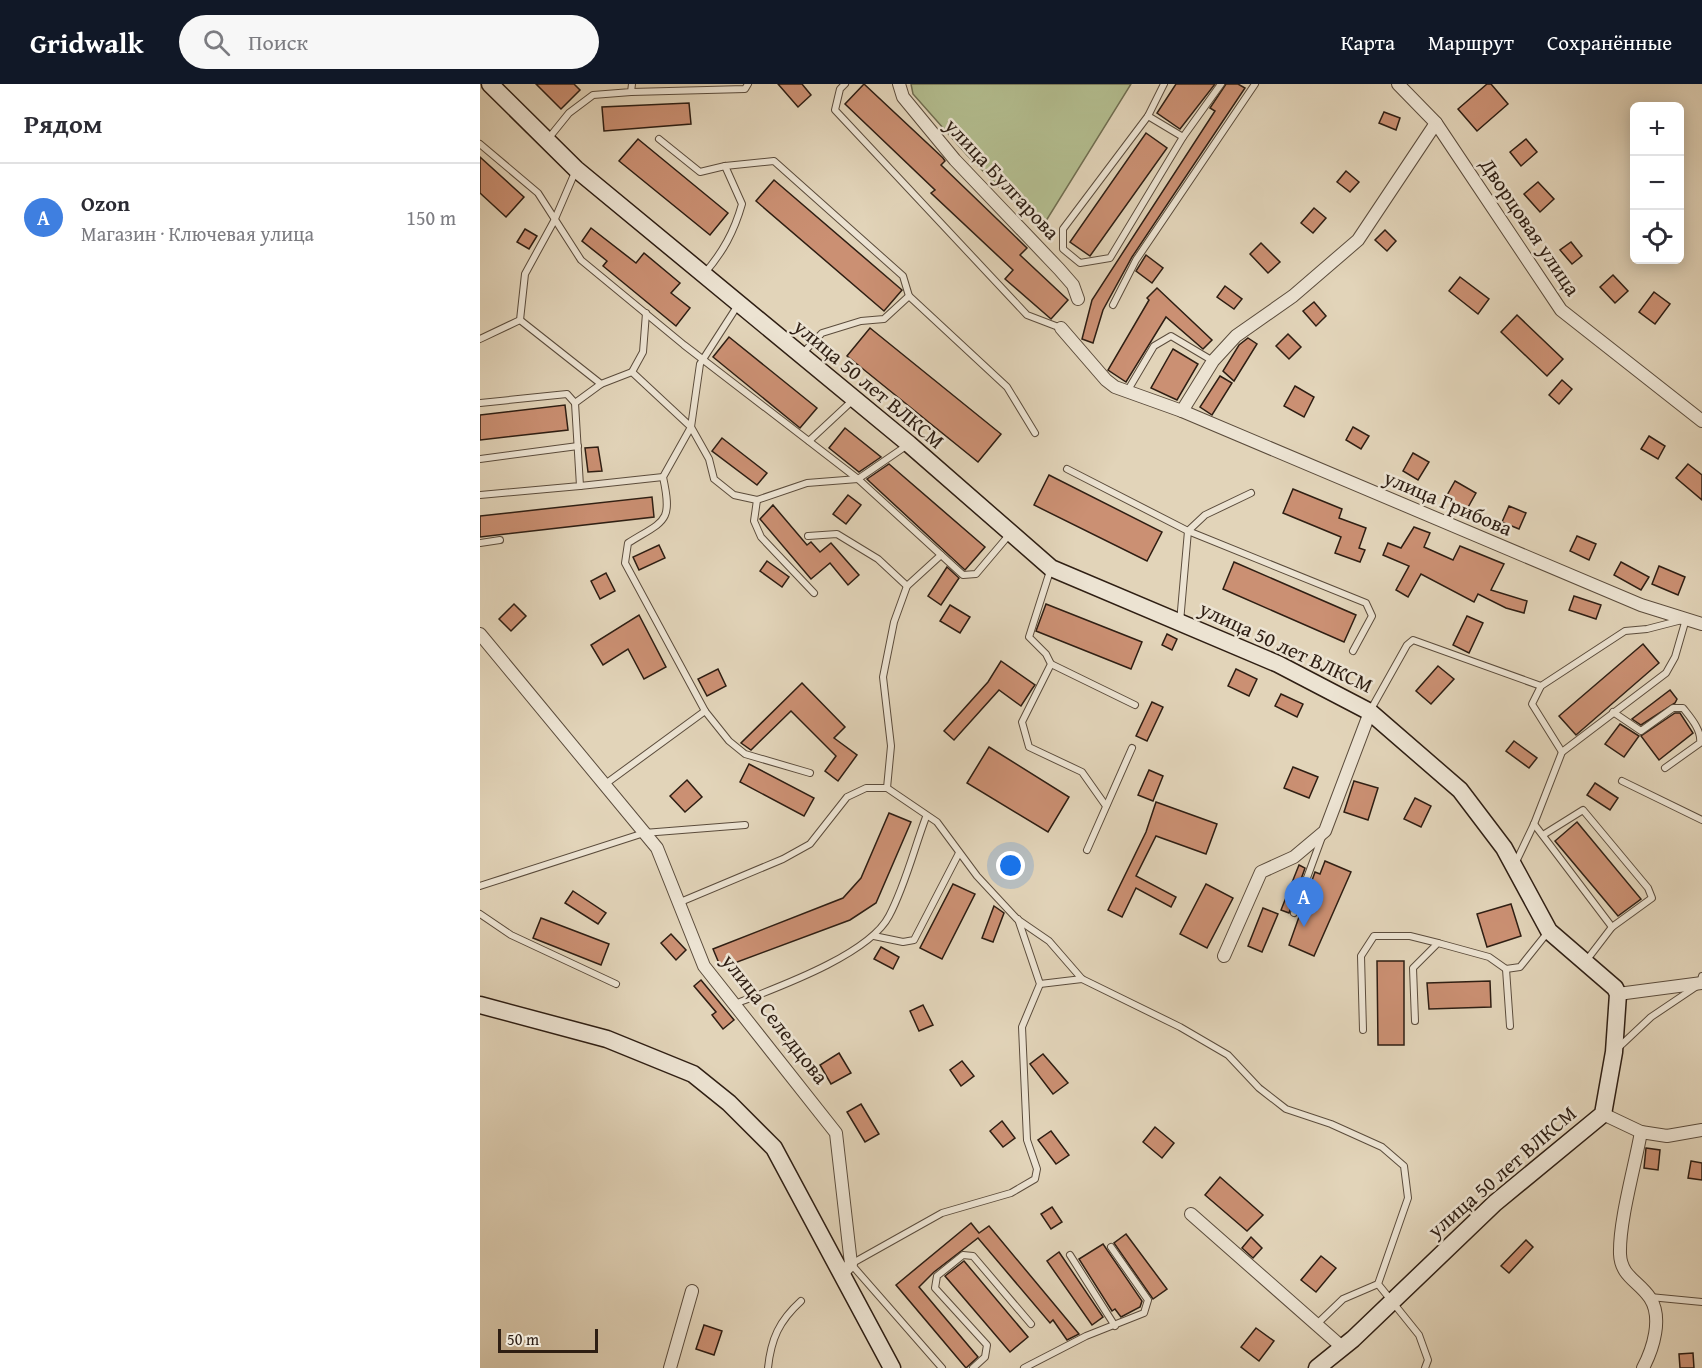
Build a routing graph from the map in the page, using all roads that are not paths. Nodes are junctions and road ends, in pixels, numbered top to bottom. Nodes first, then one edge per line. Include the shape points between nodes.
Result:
1 (490, 84) edge
2 (748, 84) edge
3 (845, 84) edge
4 (899, 84) edge
5 (1164, 84) edge
6 (1221, 84) edge
7 (1256, 84) edge
8 (1398, 84) edge
9 (631, 88) edge
10 (1148, 116) junction
11 (1436, 123) junction
12 (1183, 137) junction
13 (658, 139) dead end
14 (546, 141) junction
15 (480, 144) edge
16 (725, 166) junction
17 (576, 169) junction
18 (554, 221) junction
19 (704, 274) junction
20 (909, 296) junction
21 (1078, 299) dead end
22 (738, 304) junction
23 (1113, 305) dead end
24 (646, 313) junction
25 (520, 320) junction
26 (1061, 328) joint
27 (480, 339) edge
28 (800, 356) junction
29 (703, 357) junction
30 (1213, 361) junction
31 (632, 372) junction
32 (601, 384) junction
33 (1128, 390) junction
34 (854, 399) junction
35 (480, 403) edge
36 (575, 403) junction
37 (1182, 411) junction
38 (1702, 421) edge
39 (691, 427) junction
40 (1035, 433) dead end
41 (809, 441) junction
42 (909, 444) junction
43 (578, 446) junction
44 (480, 459) edge
45 (1067, 469) dead end
46 (663, 477) junction
47 (858, 479) junction
48 (580, 486) junction
49 (1251, 493) dead end
50 (480, 495) edge
51 (757, 500) junction
52 (1188, 531) junction
53 (1009, 534) junction
54 (808, 536) dead end
55 (500, 540) dead end
56 (480, 543) edge
57 (941, 555) junction
58 (1051, 568) junction
59 (907, 586) junction
60 (814, 592) dead end
61 (1686, 619) junction
62 (1180, 622) junction
63 (1702, 624) edge
64 (480, 634) edge
65 (1353, 651) dead end
66 (1051, 664) junction
67 (1541, 686) junction
68 (1135, 705) dead end
69 (705, 711) junction
70 (1370, 711) junction
71 (1613, 712) junction
72 (1132, 748) dead end
73 (1562, 752) junction
74 (1665, 768) dead end
75 (810, 773) dead end
76 (1622, 781) dead end
77 (604, 785) junction
78 (886, 788) junction
79 (1106, 806) junction
80 (926, 817) junction
81 (1702, 820) edge
82 (1534, 824) junction
83 (745, 825) dead end
84 (1325, 831) junction
85 (644, 833) junction
86 (1543, 835) junction
87 (1087, 850) dead end
88 (958, 853) junction
89 (1514, 864) junction
90 (480, 886) edge
91 (678, 903) junction
92 (1294, 913) dead end
93 (480, 914) edge
94 (1017, 919) junction
95 (1612, 927) junction
96 (1549, 931) junction
97 (874, 936) junction
98 (1438, 943) junction
99 (1224, 957) dead end
100 (1584, 964) junction
101 (1506, 969) junction
102 (1082, 979) junction
103 (1701, 981) edge
104 (616, 984) dead end
105 (1040, 984) junction
106 (1618, 994) junction
107 (480, 1005) edge
108 (735, 1005) junction
109 (1415, 1021) dead end
110 (1510, 1026) dead end
111 (1363, 1030) dead end
112 (1614, 1052) junction
113 (1603, 1114) junction
114 (1702, 1130) edge
115 (1641, 1132) junction
116 (1191, 1214) dead end
117 (1111, 1247) dead end
118 (1070, 1255) dead end
119 (847, 1269) junction
120 (1378, 1284) junction
121 (692, 1291) dead end
122 (1650, 1297) junction
123 (801, 1301) dead end
124 (1391, 1302) junction
125 (1702, 1302) edge
126 (1318, 1323) junction
127 (1031, 1324) dead end
128 (1114, 1326) junction
129 (1342, 1347) junction
130 (670, 1368) edge
131 (768, 1368) edge
132 (892, 1368) edge
133 (942, 1368) edge
134 (973, 1368) edge
135 (1024, 1368) edge
136 (1317, 1368) edge
137 (1425, 1368) edge
138 (1643, 1368) edge

1 - 14 street, улица 50 лет ВЛКСМ
2 - 9 lane via 745,89
3 - 26 lane via 835,110 1027,315
4 - 21 street, улица Булгарова via 903,97 932,133 1066,277
5 - 10 lane
6 - 12 lane
7 - 23 lane via 1136,260
8 - 11 street, Дворцовая улица
9 - 14 lane via 593,95 569,113
10 - 12 lane
10 - 12 lane via 1063,229 1064,249 1080,263 1110,258
11 - 30 street via 1358,240 1293,296 1236,336
11 - 38 street, Дворцовая улица via 1561,310
13 - 16 lane via 700,172
14 - 17 street, улица 50 лет ВЛКСМ
15 - 18 lane via 538,193
16 - 19 lane via 742,204 722,253
16 - 20 lane via 774,161 903,276
17 - 18 lane
17 - 19 street, улица 50 лет ВЛКСМ
18 - 24 lane via 581,260
18 - 25 lane via 525,274
19 - 22 street, улица 50 лет ВЛКСМ
20 - 28 lane via 884,319 861,321 822,333
20 - 40 lane via 1007,387
22 - 28 street, улица 50 лет ВЛКСМ
22 - 29 lane
24 - 29 lane
24 - 31 lane via 643,352
25 - 27 lane
25 - 32 lane
26 - 33 street via 1106,380
28 - 34 street, улица 50 лет ВЛКСМ
29 - 39 lane
29 - 41 lane
30 - 33 lane via 1171,336 1154,346
30 - 37 street
31 - 32 lane
31 - 39 lane
32 - 36 lane
33 - 37 street, улица Грибова
34 - 41 lane
34 - 42 street, улица 50 лет ВЛКСМ
35 - 36 lane via 567,394
36 - 43 lane
37 - 61 street, улица Грибова via 1620,596
39 - 46 lane
39 - 51 lane via 709,459 714,479 734,495
41 - 47 lane
42 - 47 lane
42 - 53 street, улица 50 лет ВЛКСМ
43 - 44 lane
43 - 48 lane
45 - 52 lane
46 - 48 lane
46 - 69 lane via 669,505 667,515 660,524 628,543 625,563
47 - 51 lane via 807,483
47 - 57 lane
48 - 50 lane
49 - 52 lane via 1205,515
51 - 60 lane via 754,521 761,537
52 - 62 lane
52 - 65 lane via 1366,603 1372,616
53 - 57 lane via 976,574 963,575
53 - 58 street, улица 50 лет ВЛКСМ
54 - 59 lane via 837,534 878,559
55 - 56 lane
57 - 59 lane
58 - 62 street, улица 50 лет ВЛКСМ
58 - 66 lane via 1029,638
59 - 78 lane via 894,622 883,678 891,746
61 - 63 street, улица Грибова
61 - 67 lane via 1625,631
61 - 71 lane via 1666,673
62 - 70 street, улица 50 лет ВЛКСМ via 1278,664
64 - 77 street, улица Селедцова
66 - 68 lane
66 - 79 lane via 1022,722 1029,747 1082,772
67 - 70 lane via 1413,640
67 - 73 lane via 1532,704
69 - 75 lane via 745,754
69 - 77 lane
70 - 84 street
70 - 89 street, улица 50 лет ВЛКСМ via 1460,790
71 - 73 lane
71 - 74 lane via 1641,731 1673,708 1683,708 1694,723 1700,743
72 - 79 lane
73 - 82 lane
76 - 81 lane
77 - 85 street, улица Селедцова
78 - 80 lane
78 - 91 lane via 866,788 847,797 810,844 783,859
79 - 87 lane
80 - 88 lane via 937,822
80 - 97 lane via 889,917
82 - 86 lane
82 - 89 lane
83 - 85 lane
84 - 92 lane
84 - 99 street via 1294,857 1261,872
85 - 90 lane
85 - 91 street, улица Селедцова via 657,848
86 - 95 lane
86 - 95 lane via 1583,810 1648,888 1652,898
88 - 94 lane
88 - 97 lane via 914,940 903,942
89 - 96 street, улица 50 лет ВЛКСМ
91 - 108 street, улица Селедцова via 704,966
93 - 104 lane via 511,935
94 - 102 lane via 1049,941
94 - 105 lane
95 - 100 lane
96 - 100 street, улица 50 лет ВЛКСМ
96 - 101 lane via 1520,967
97 - 108 lane via 809,975
98 - 101 lane via 1490,957
98 - 109 lane via 1413,969
98 - 111 lane via 1410,936 1374,936 1361,956
100 - 106 street, улица 50 лет ВЛКСМ
101 - 110 lane
102 - 105 lane
102 - 120 lane via 1228,1054 1259,1088 1286,1109 1382,1147 1404,1166 1408,1198
103 - 106 street
103 - 112 lane via 1651,1017
105 - 119 lane via 1022,1027 1027,1140 1037,1169 1035,1179 1011,1192 942,1213
106 - 112 street, улица 50 лет ВЛКСМ
107 - 119 street, улица Селедцова via 607,1039 693,1074 729,1102 774,1148
108 - 119 street, улица Селедцова via 836,1133
112 - 113 street, улица 50 лет ВЛКСМ
113 - 115 street
113 - 124 street, улица 50 лет ВЛКСМ via 1495,1203
114 - 115 street via 1667,1136
115 - 122 street via 1620,1255 1627,1277
116 - 126 street
117 - 128 lane via 1148,1300 1144,1313
118 - 128 lane
119 - 132 street, улица Селедцова
119 - 133 lane
120 - 124 lane
120 - 126 lane via 1343,1299
121 - 130 street
122 - 125 lane
122 - 138 street via 1654,1340
123 - 131 lane via 783,1318
124 - 129 street, улица 50 лет ВЛКСМ
124 - 137 lane via 1419,1335 1428,1359
126 - 129 street
127 - 134 lane via 973,1256 963,1255 937,1276 935,1288 987,1345 985,1357
128 - 135 lane via 1086,1335
129 - 136 street, улица 50 лет ВЛКСМ

